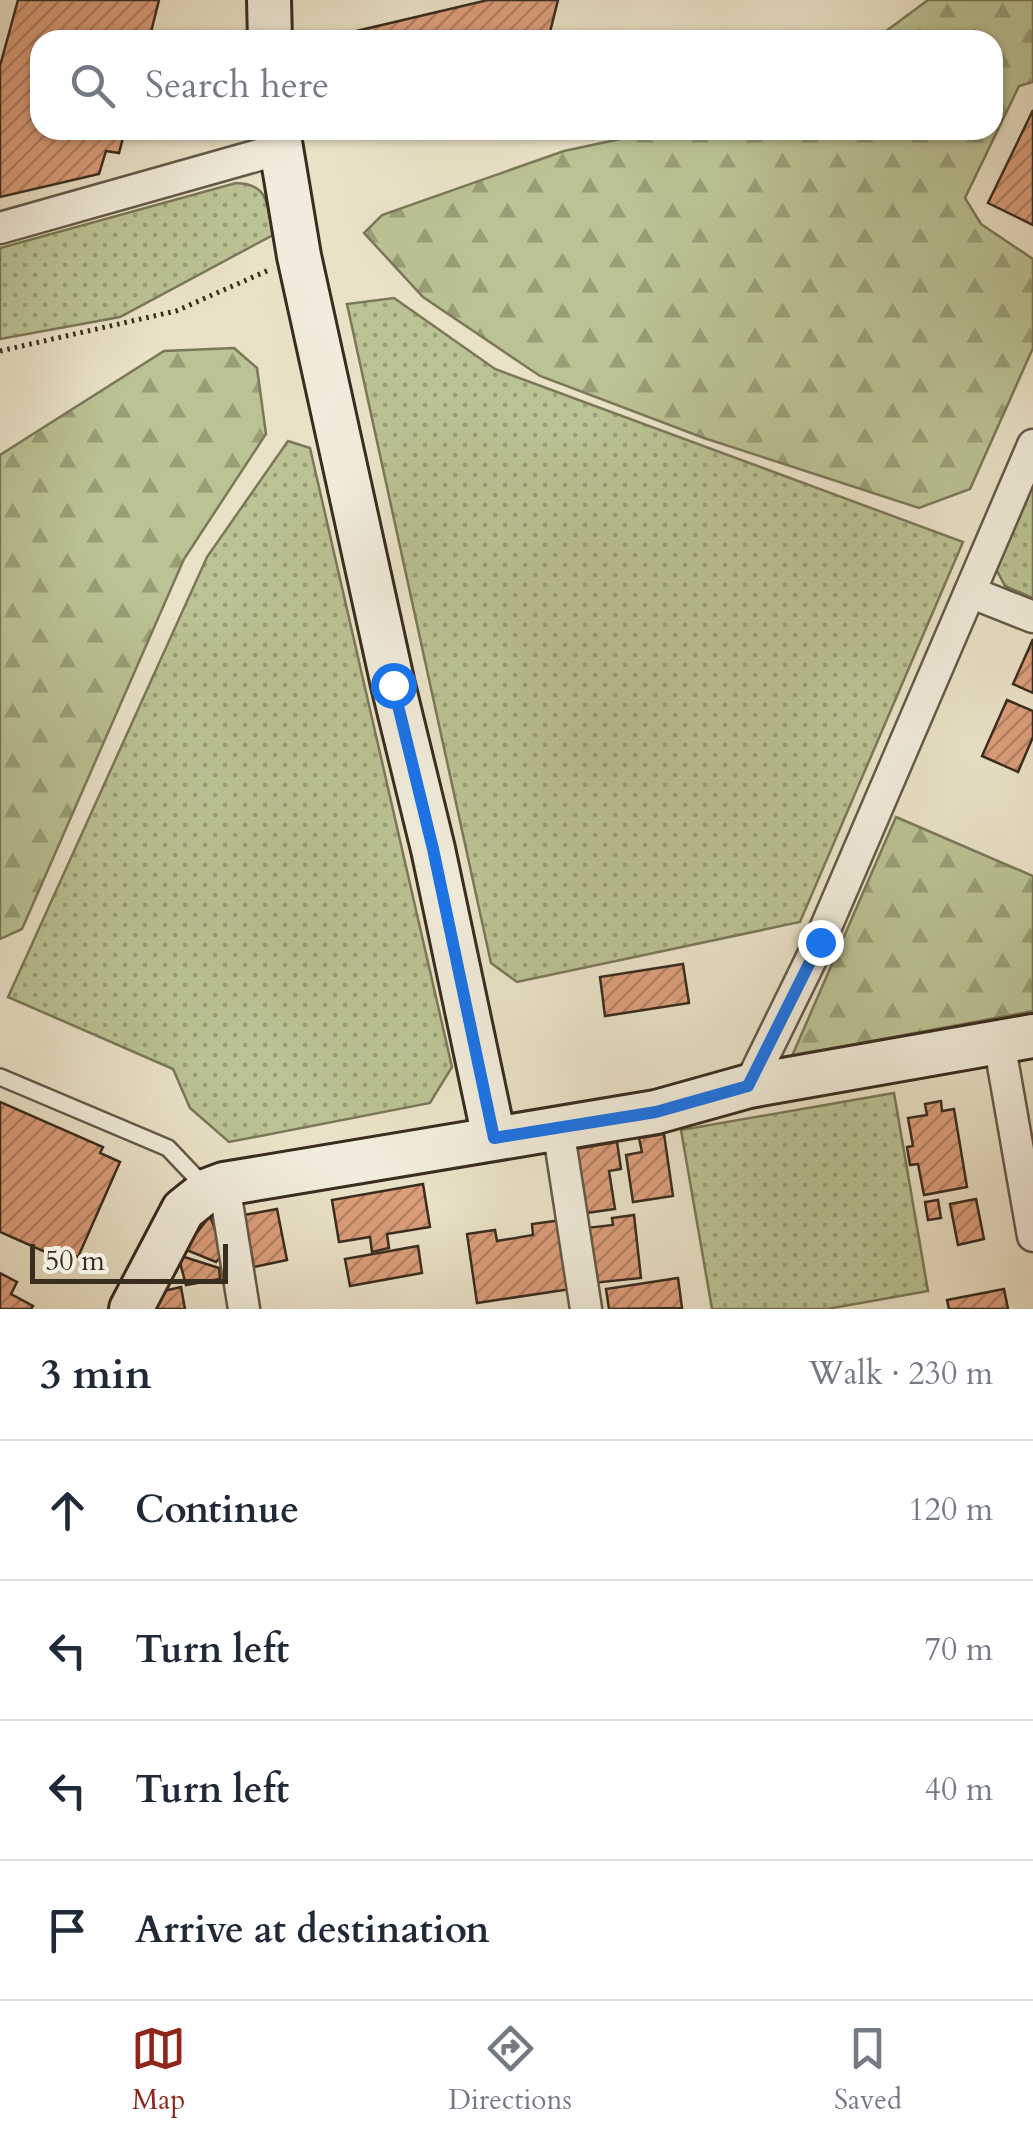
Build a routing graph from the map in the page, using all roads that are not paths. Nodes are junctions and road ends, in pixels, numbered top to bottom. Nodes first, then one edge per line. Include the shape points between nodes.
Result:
1 (269, 0) edge
2 (270, 30) edge
3 (279, 140) edge
4 (0, 228) edge
5 (1033, 445) edge
6 (970, 592) junction
7 (1033, 617) edge
8 (1016, 1039) edge
9 (0, 1077) edge
10 (748, 1086) junction
11 (558, 1128) junction
12 (494, 1138) junction
13 (216, 1187) junction
14 (1033, 1236) edge
15 (131, 1309) edge
16 (244, 1309) edge
17 (586, 1309) edge

1 - 2 street
3 - 4 street
3 - 12 street
5 - 6 street
6 - 7 street
6 - 10 street via 820,942
8 - 10 street
8 - 14 street
9 - 13 lane via 168,1148
10 - 11 street via 656,1112
11 - 12 street
11 - 17 street
12 - 13 street
13 - 15 street via 183,1210
13 - 16 street

